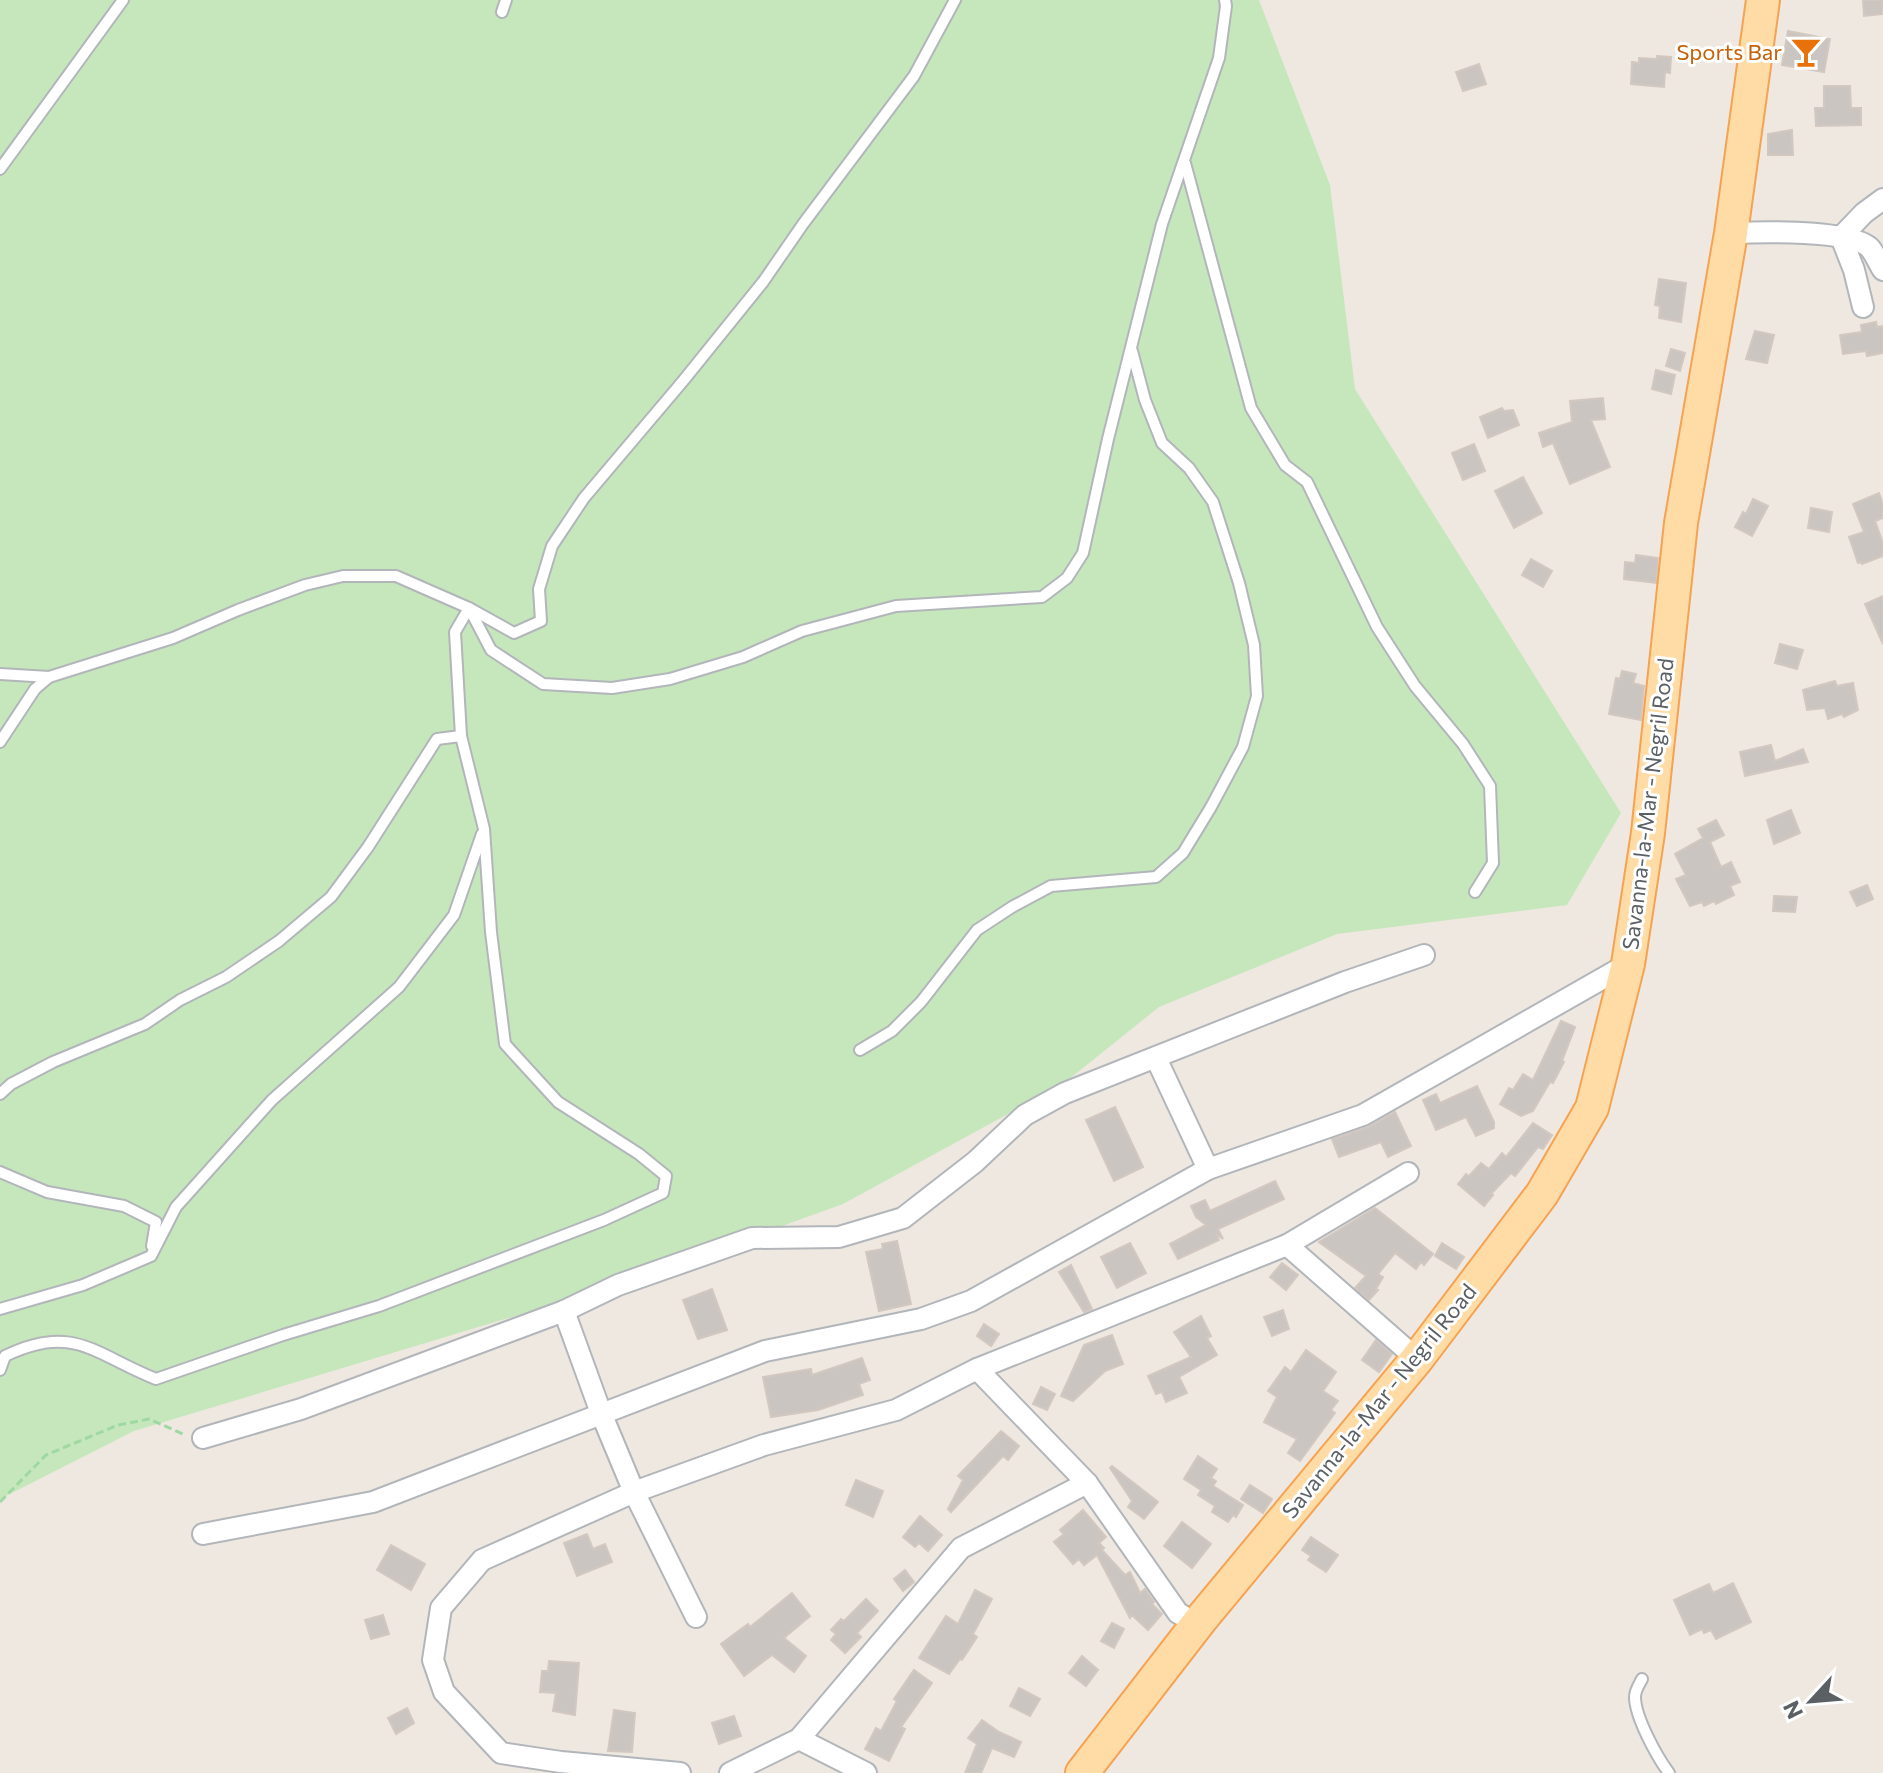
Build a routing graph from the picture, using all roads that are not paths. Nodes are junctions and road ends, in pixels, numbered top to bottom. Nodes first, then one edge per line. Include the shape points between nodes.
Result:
1 (123, 0) edge
2 (506, 0) edge
3 (955, 0) edge
4 (1225, 0) edge
5 (1763, 0) edge
6 (502, 12) dead end
7 (1184, 161) junction
8 (0, 169) edge
9 (1883, 199) edge
10 (1731, 233) junction
11 (1841, 237) junction
12 (1883, 270) edge
13 (1863, 307) dead end
14 (1132, 349) junction
15 (469, 608) junction
16 (0, 674) edge
17 (49, 677) junction
18 (461, 736) junction
19 (0, 742) edge
20 (484, 829) junction
21 (1475, 892) dead end
22 (1424, 955) dead end
23 (1628, 964) junction
24 (860, 1050) dead end
25 (1156, 1058) junction
26 (0, 1094) edge
27 (1208, 1169) junction
28 (0, 1172) edge
29 (1408, 1173) dead end
30 (1287, 1245) junction
31 (151, 1256) junction
32 (0, 1309) edge
33 (564, 1311) junction
34 (1417, 1359) junction
35 (977, 1369) junction
36 (0, 1370) edge
37 (601, 1413) junction
38 (203, 1438) road end
39 (1087, 1483) junction
40 (634, 1492) junction
41 (203, 1534) dead end
42 (696, 1617) dead end
43 (1202, 1618) junction
44 (1642, 1679) dead end
45 (799, 1739) junction
46 (680, 1773) edge
47 (730, 1773) edge
48 (866, 1773) edge
49 (1082, 1773) edge
50 (1669, 1773) edge

1 - 8 lane
2 - 6 lane
3 - 15 lane via 914,76 763,282 584,498 552,546 539,589 541,621 514,633
4 - 7 lane via 1219,58
5 - 10 main road, Savanna-la-Mar - Negril Road
7 - 14 lane via 1162,224
7 - 21 lane via 1251,408 1285,465 1307,482 1377,627 1490,786 1493,863
9 - 11 street
10 - 11 street
10 - 23 main road, Savanna-la-Mar - Negril Road via 1681,523 1648,833
11 - 12 street via 1869,246
11 - 13 street
14 - 15 lane via 1083,553 1067,578 1042,597 896,606 802,631 743,657 670,679 612,688 543,684 491,650
14 - 24 lane via 1162,443 1189,468 1213,502 1239,583 1254,645 1257,696 1243,747 1183,853 1156,877 1051,886 1012,907 977,930 892,1031
15 - 17 lane via 396,576 343,576
15 - 18 lane via 455,632
16 - 17 lane
17 - 19 lane
18 - 20 lane
18 - 26 lane via 437,739 331,897 279,941 145,1024 53,1062
20 - 31 lane via 454,915 399,987 272,1100 176,1207
20 - 36 lane via 505,1044 558,1102 666,1176 663,1193 379,1306 156,1379 91,1347 60,1340 31,1343 5,1356
22 - 25 street
23 - 27 street via 1363,1115
23 - 34 main road, Savanna-la-Mar - Negril Road via 1592,1108 1542,1194
25 - 27 street
25 - 33 street via 1065,1093 1025,1115 903,1218 839,1237 752,1238 618,1285
27 - 37 street via 971,1301 921,1319 765,1351
28 - 31 lane via 47,1192 124,1206 156,1222
29 - 30 street
30 - 34 street
30 - 35 street
31 - 32 lane via 83,1285
33 - 37 street
33 - 38 street via 301,1409
34 - 43 main road, Savanna-la-Mar - Negril Road
35 - 39 street
35 - 40 street via 896,1410 764,1445
37 - 40 street
37 - 41 street via 373,1502
39 - 43 street via 1178,1613
39 - 45 street via 961,1548
40 - 42 street
40 - 46 street via 482,1560 441,1608 433,1660 444,1692 501,1753
43 - 49 main road, Savanna-la-Mar - Negril Road
44 - 50 lane via 1636,1706
45 - 47 street
45 - 48 street

